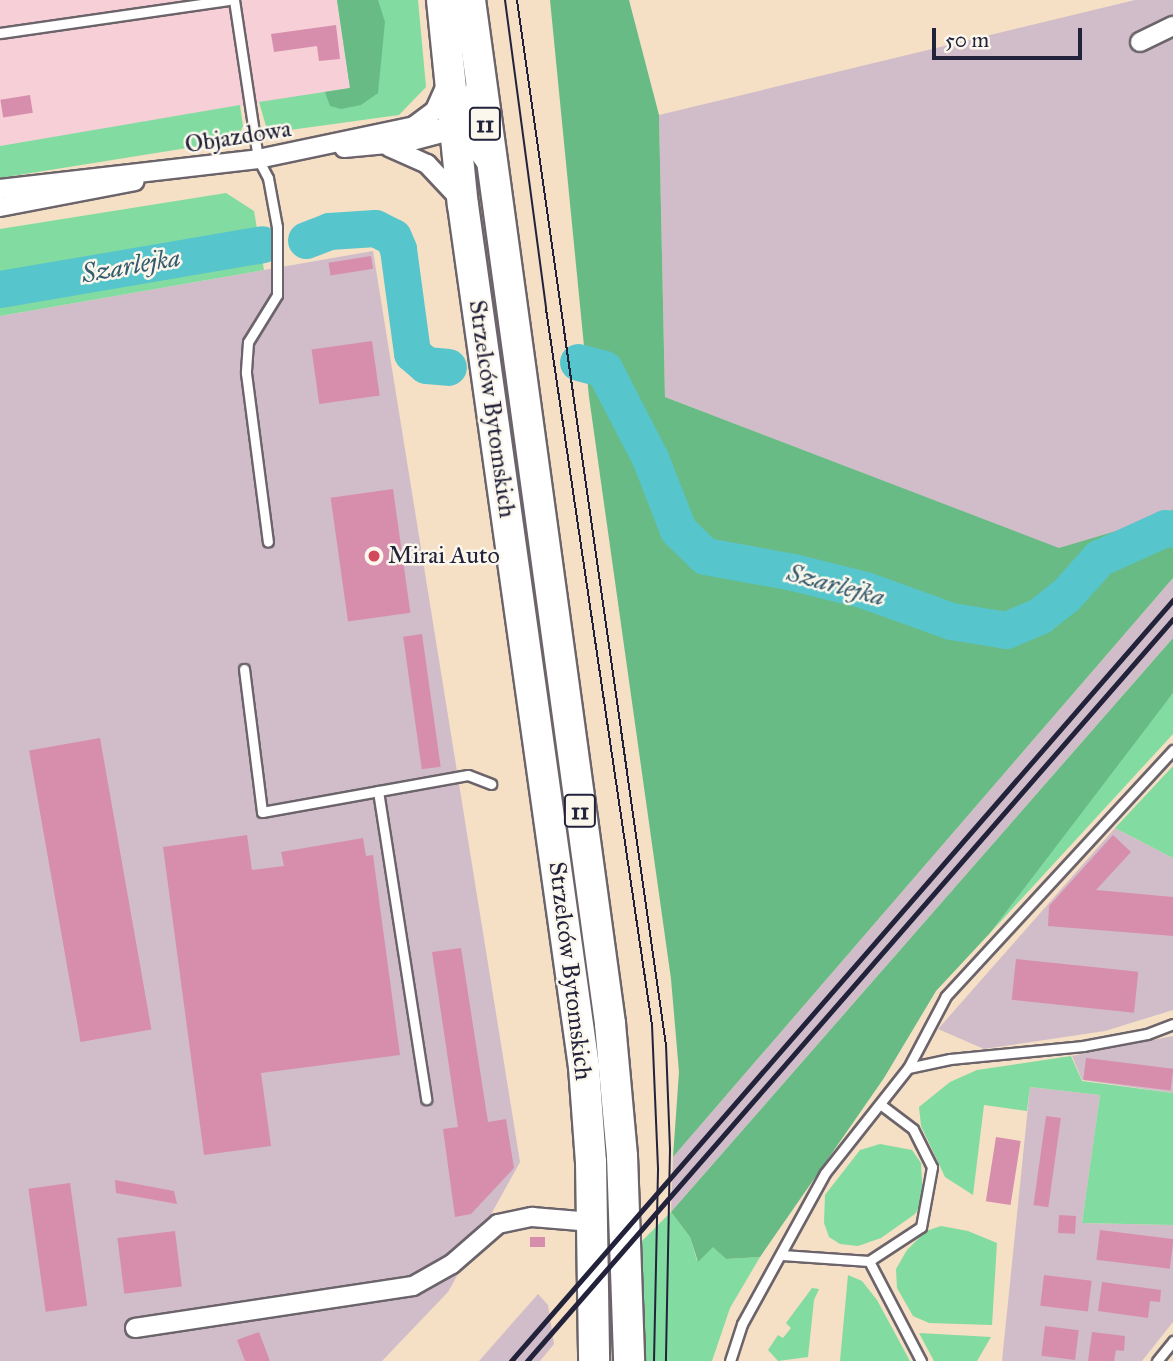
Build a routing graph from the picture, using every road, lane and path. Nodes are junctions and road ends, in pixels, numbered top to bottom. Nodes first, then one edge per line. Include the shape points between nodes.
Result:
1 (228, 0) edge
2 (234, 0) edge
3 (442, 0) edge
4 (470, 0) edge
5 (1173, 26) edge
6 (0, 33) edge
7 (1140, 42) dead end
8 (464, 70) junction
9 (414, 126) junction
10 (454, 130) junction
11 (382, 145) junction
12 (316, 150) junction
13 (258, 159) junction
14 (172, 172) junction
15 (493, 179) junction
16 (0, 189) edge
17 (463, 205) junction
18 (0, 207) edge
19 (268, 542) dead end
20 (244, 669) dead end
21 (1173, 750) edge
22 (491, 784) dead end
23 (378, 791) junction
24 (1173, 1024) edge
25 (908, 1068) junction
26 (426, 1099) dead end
27 (880, 1104) junction
28 (592, 1222) junction
29 (782, 1255) junction
30 (869, 1261) junction
31 (135, 1328) dead end
32 (1173, 1341) edge
33 (594, 1361) edge
34 (629, 1361) edge
35 (730, 1361) edge
36 (921, 1361) edge
37 (1157, 1361) edge

1 - 6 lane
2 - 13 lane
3 - 8 highway, Strzelców Bytomskich / 11
4 - 8 highway, Strzelców Bytomskich / 11
5 - 7 street
8 - 9 street via 435,110
8 - 10 highway, Strzelców Bytomskich / 11
8 - 15 highway, Strzelców Bytomskich / 11
9 - 10 street, Objazdowa
9 - 12 street, Objazdowa via 362,135
10 - 11 street
10 - 15 street via 480,154
10 - 17 highway, Strzelców Bytomskich / 11
11 - 12 street
11 - 17 street via 427,164
12 - 13 street, Objazdowa
13 - 14 street, Objazdowa
13 - 19 lane via 268,178 277,227 277,295 248,342 246,373
14 - 16 street, Objazdowa
14 - 18 street
15 - 34 highway, 11 via 610,1024 622,1156
17 - 28 highway, Strzelców Bytomskich / 11 via 582,1054
20 - 23 lane via 262,812
21 - 25 lane via 946,996
22 - 23 lane via 468,775
23 - 26 lane
24 - 25 lane via 1147,1034 1083,1046 950,1059
25 - 27 lane
27 - 29 lane via 825,1173
27 - 30 lane via 913,1129 932,1167 921,1227
28 - 31 street via 532,1217 498,1224 452,1264 413,1286
28 - 33 highway, Strzelców Bytomskich / 11
29 - 30 lane
29 - 35 lane via 742,1324
30 - 36 lane
32 - 37 lane

